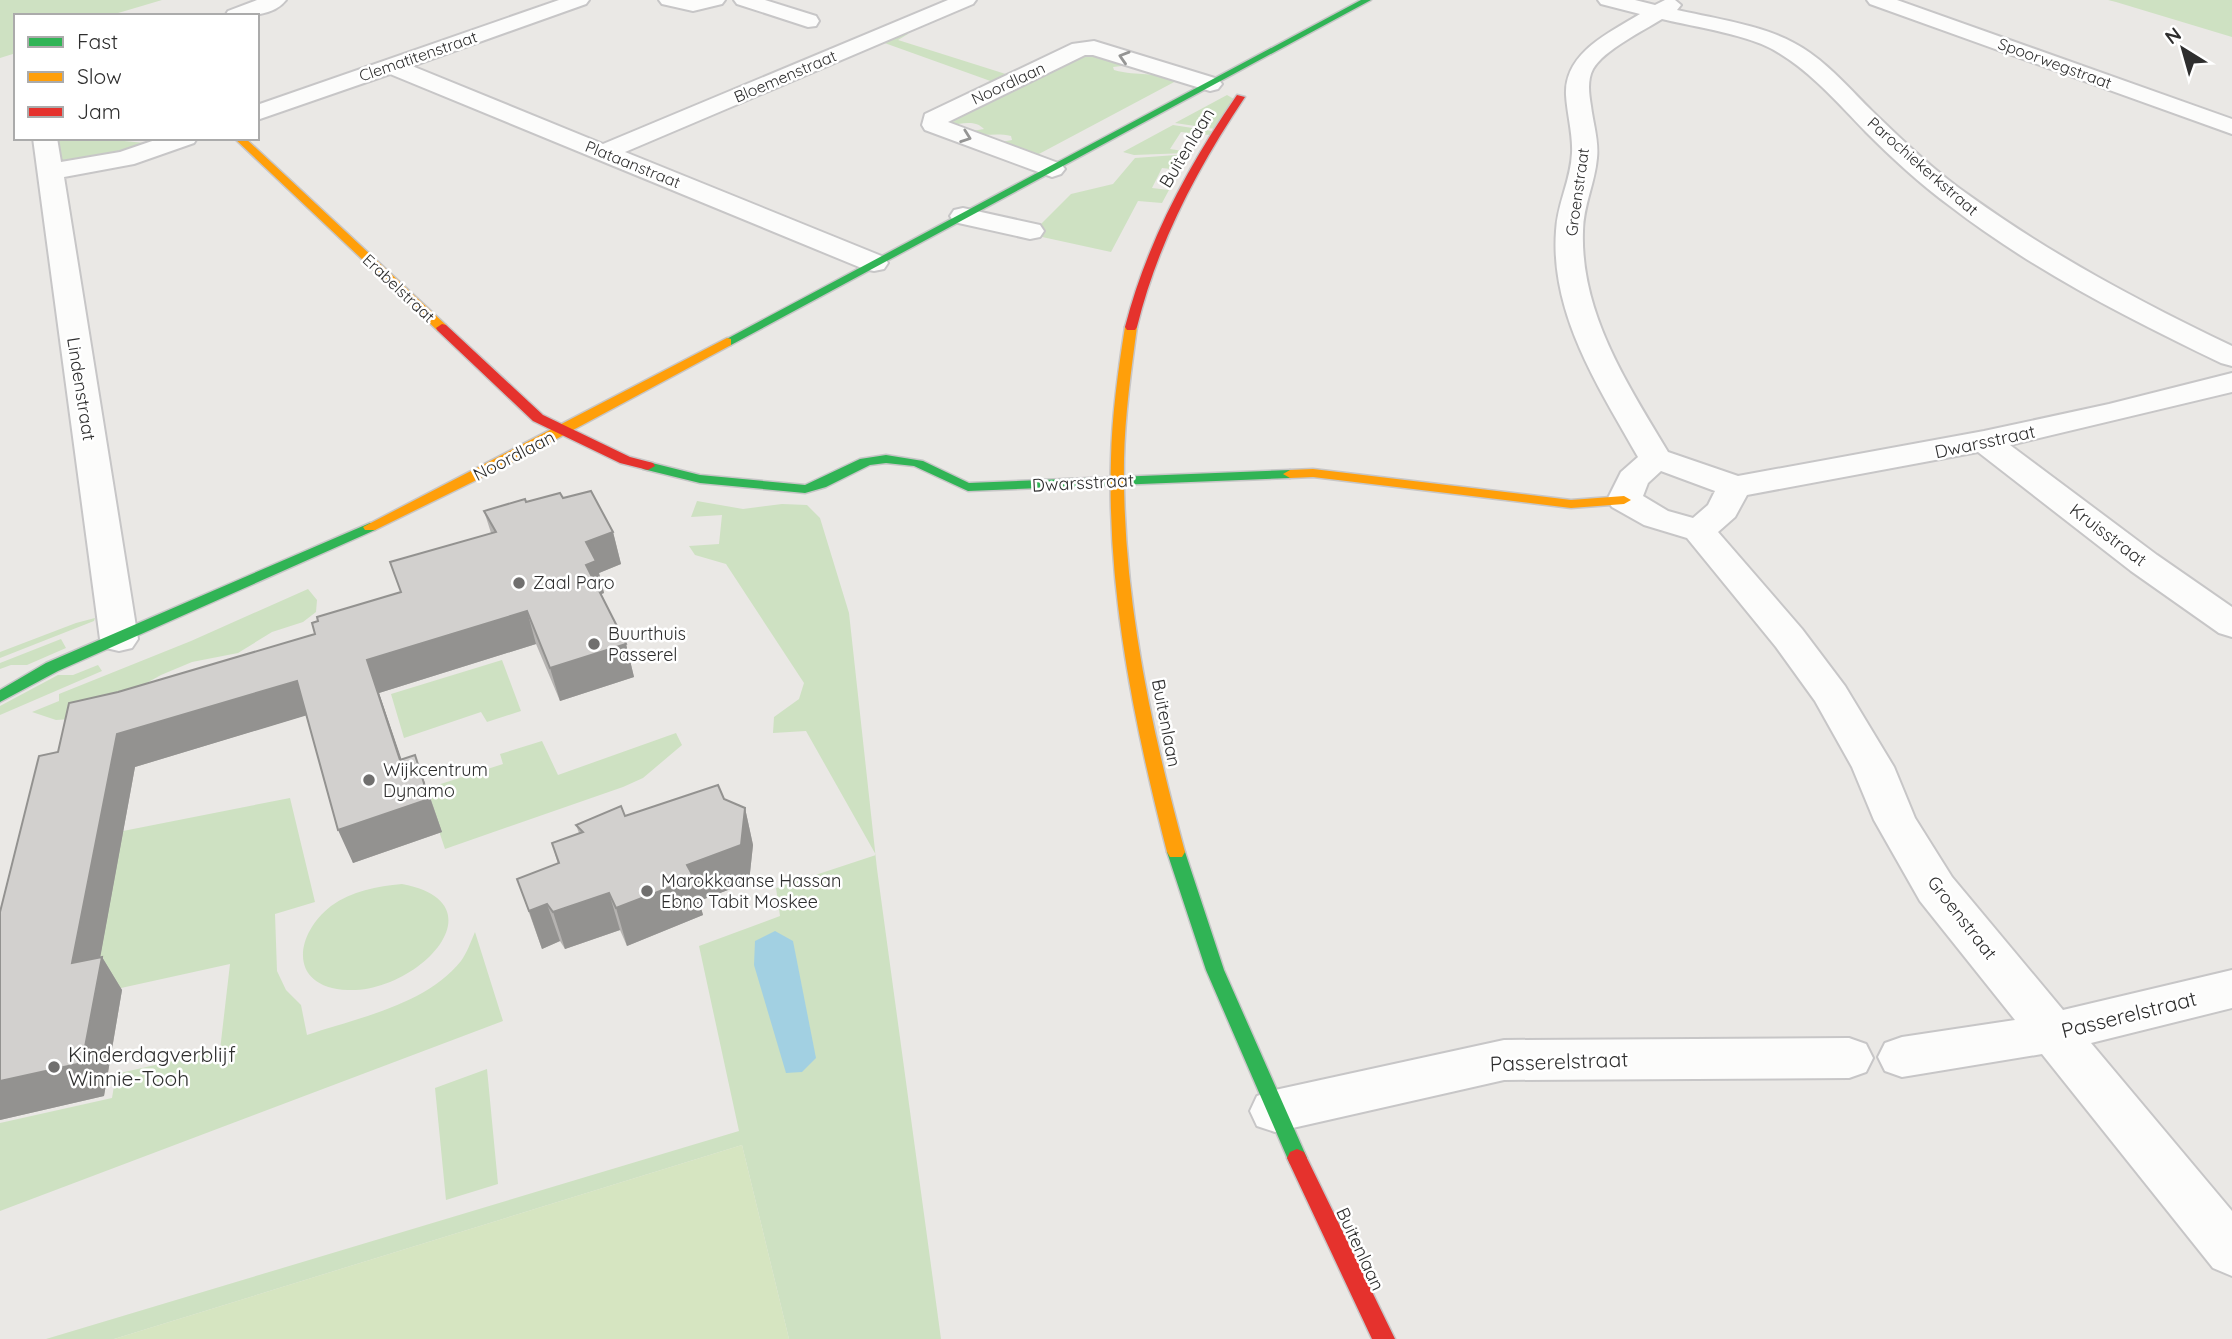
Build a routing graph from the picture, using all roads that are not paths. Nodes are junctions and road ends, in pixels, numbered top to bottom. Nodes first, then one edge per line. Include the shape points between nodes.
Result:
1 (276, 0) edge
2 (579, 0) edge
3 (669, 0) edge
4 (715, 0) edge
5 (744, 0) edge
6 (966, 0) edge
7 (1367, 0) edge
8 (1608, 0) edge
9 (1877, 0) edge
10 (1668, 6) edge
11 (241, 14) edge
12 (808, 21) dead end
13 (391, 66) junction
14 (1210, 84) junction
15 (1240, 97) dead end
16 (259, 112) edge
17 (2232, 127) edge
18 (179, 140) edge
19 (241, 140) edge
20 (604, 152) junction
21 (48, 155) edge
22 (1052, 169) junction
23 (962, 215) junction
24 (1030, 231) dead end
25 (874, 263) junction
26 (2232, 357) edge
27 (2232, 382) edge
28 (563, 430) junction
29 (1985, 442) junction
30 (1655, 459) junction
31 (1118, 482) junction
32 (1734, 487) junction
33 (1623, 500) junction
34 (1699, 531) junction
35 (2232, 625) edge
36 (119, 639) junction
37 (52, 667) junction
38 (0, 682) edge
39 (0, 697) edge
40 (2232, 989) edge
41 (2055, 1033) junction
42 (1902, 1057) dead end
43 (1849, 1058) dead end
44 (1275, 1111) junction
45 (2232, 1251) edge
46 (1384, 1339) edge

1 - 11 street
2 - 13 street, Clematitenstraat
3 - 4 street via 693,5
5 - 12 street
6 - 20 street, Bloemenstraat
7 - 14 street, Noordlaan
8 - 10 street, Parochiekerkstraat
9 - 17 street, Spoorwegstraat
10 - 26 street, Parochiekerkstraat via 1786,47 1958,200 2014,239 2135,311
10 - 30 street, Groenstraat via 1588,60 1578,75 1585,155 1569,233 1572,279 1583,323
13 - 16 street, Clematitenstraat
13 - 20 street, Plataanstraat
14 - 22 street, Noordlaan
14 -> 22 street, Noordlaan via 1094,48 1080,49 934,118 934,125
15 - 31 street, Buitenlaan via 1188,178 1149,261 1128,343
18 - 21 street via 125,159
19 - 28 street, Erabelstraat via 538,418
20 - 25 street, Plataanstraat
21 - 36 street, Lindenstraat
22 - 23 street, Noordlaan
23 - 24 street
23 - 25 street, Noordlaan
25 - 28 street, Noordlaan
27 - 29 street, Dwarsstraat
28 - 31 street, Dwarsstraat via 633,462 700,479 778,488 817,487 867,461 885,460 921,464 968,487
28 - 36 street, Noordlaan via 340,542
29 - 32 street, Dwarsstraat
29 - 35 street, Kruisstraat
30 - 32 street
30 - 33 street via 1633,479
31 - 33 street, Dwarsstraat via 1313,474 1571,503
31 - 44 street, Buitenlaan via 1125,612 1170,831 1215,968
32 - 34 street via 1723,510
33 - 34 street via 1656,518
34 - 41 street, Groenstraat via 1831,695 1936,890
36 - 37 street, Noordlaan
37 - 38 street, Noordlaan
37 - 39 street, Noordlaan
40 - 41 street, Passerelstraat
41 - 42 street, Passerelstraat
41 - 45 street, Groenstraat
43 - 44 street, Passerelstraat via 1504,1060
44 - 46 street, Buitenlaan

